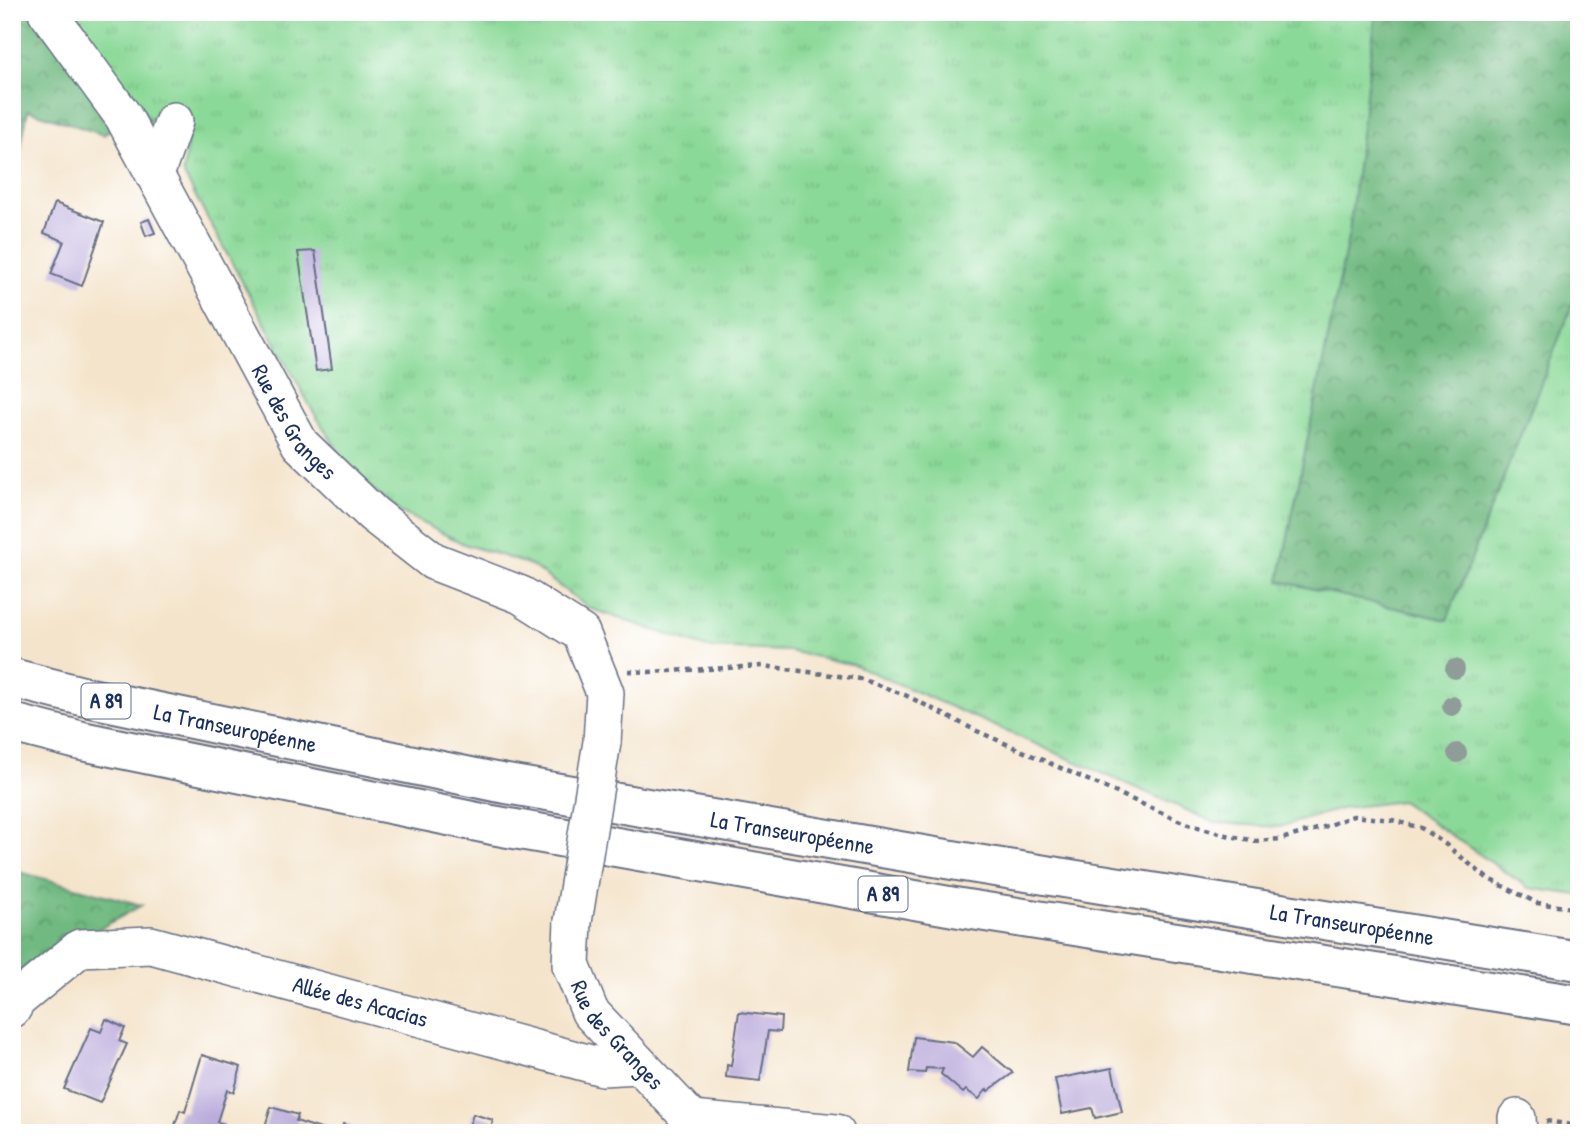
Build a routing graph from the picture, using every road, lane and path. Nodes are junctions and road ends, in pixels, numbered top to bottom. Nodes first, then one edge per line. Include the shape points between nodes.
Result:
1 (47, 12) edge
2 (174, 121) dead end
3 (155, 175) junction
4 (596, 671) junction
5 (12, 678) edge
6 (12, 723) edge
7 (1579, 909) edge
8 (1579, 961) edge
9 (1579, 1005) edge
10 (12, 1009) edge
11 (639, 1065) junction
12 (695, 1126) edge
13 (836, 1133) edge

1 - 3 street, Rue des Granges via 123,116
2 - 3 street
3 - 4 street, Rue des Granges via 300,444 373,514 433,561 521,595 581,634
4 - 7 path via 764,666 861,680 905,695 1185,823 1256,841 1281,839 1353,816 1392,820 1421,828 1488,878 1536,903
4 - 11 street, Rue des Granges, bridge via 605,693 602,742 573,922 571,965 590,1012
5 - 8 highway, La Transeuropéenne / A 89 via 495,782
6 - 9 highway, La Transeuropéenne / A 89 via 519,830 960,908
10 - 11 street, Allée des Acacias via 80,948 151,945 602,1067
11 - 12 street, Rue des Granges
12 - 13 street

